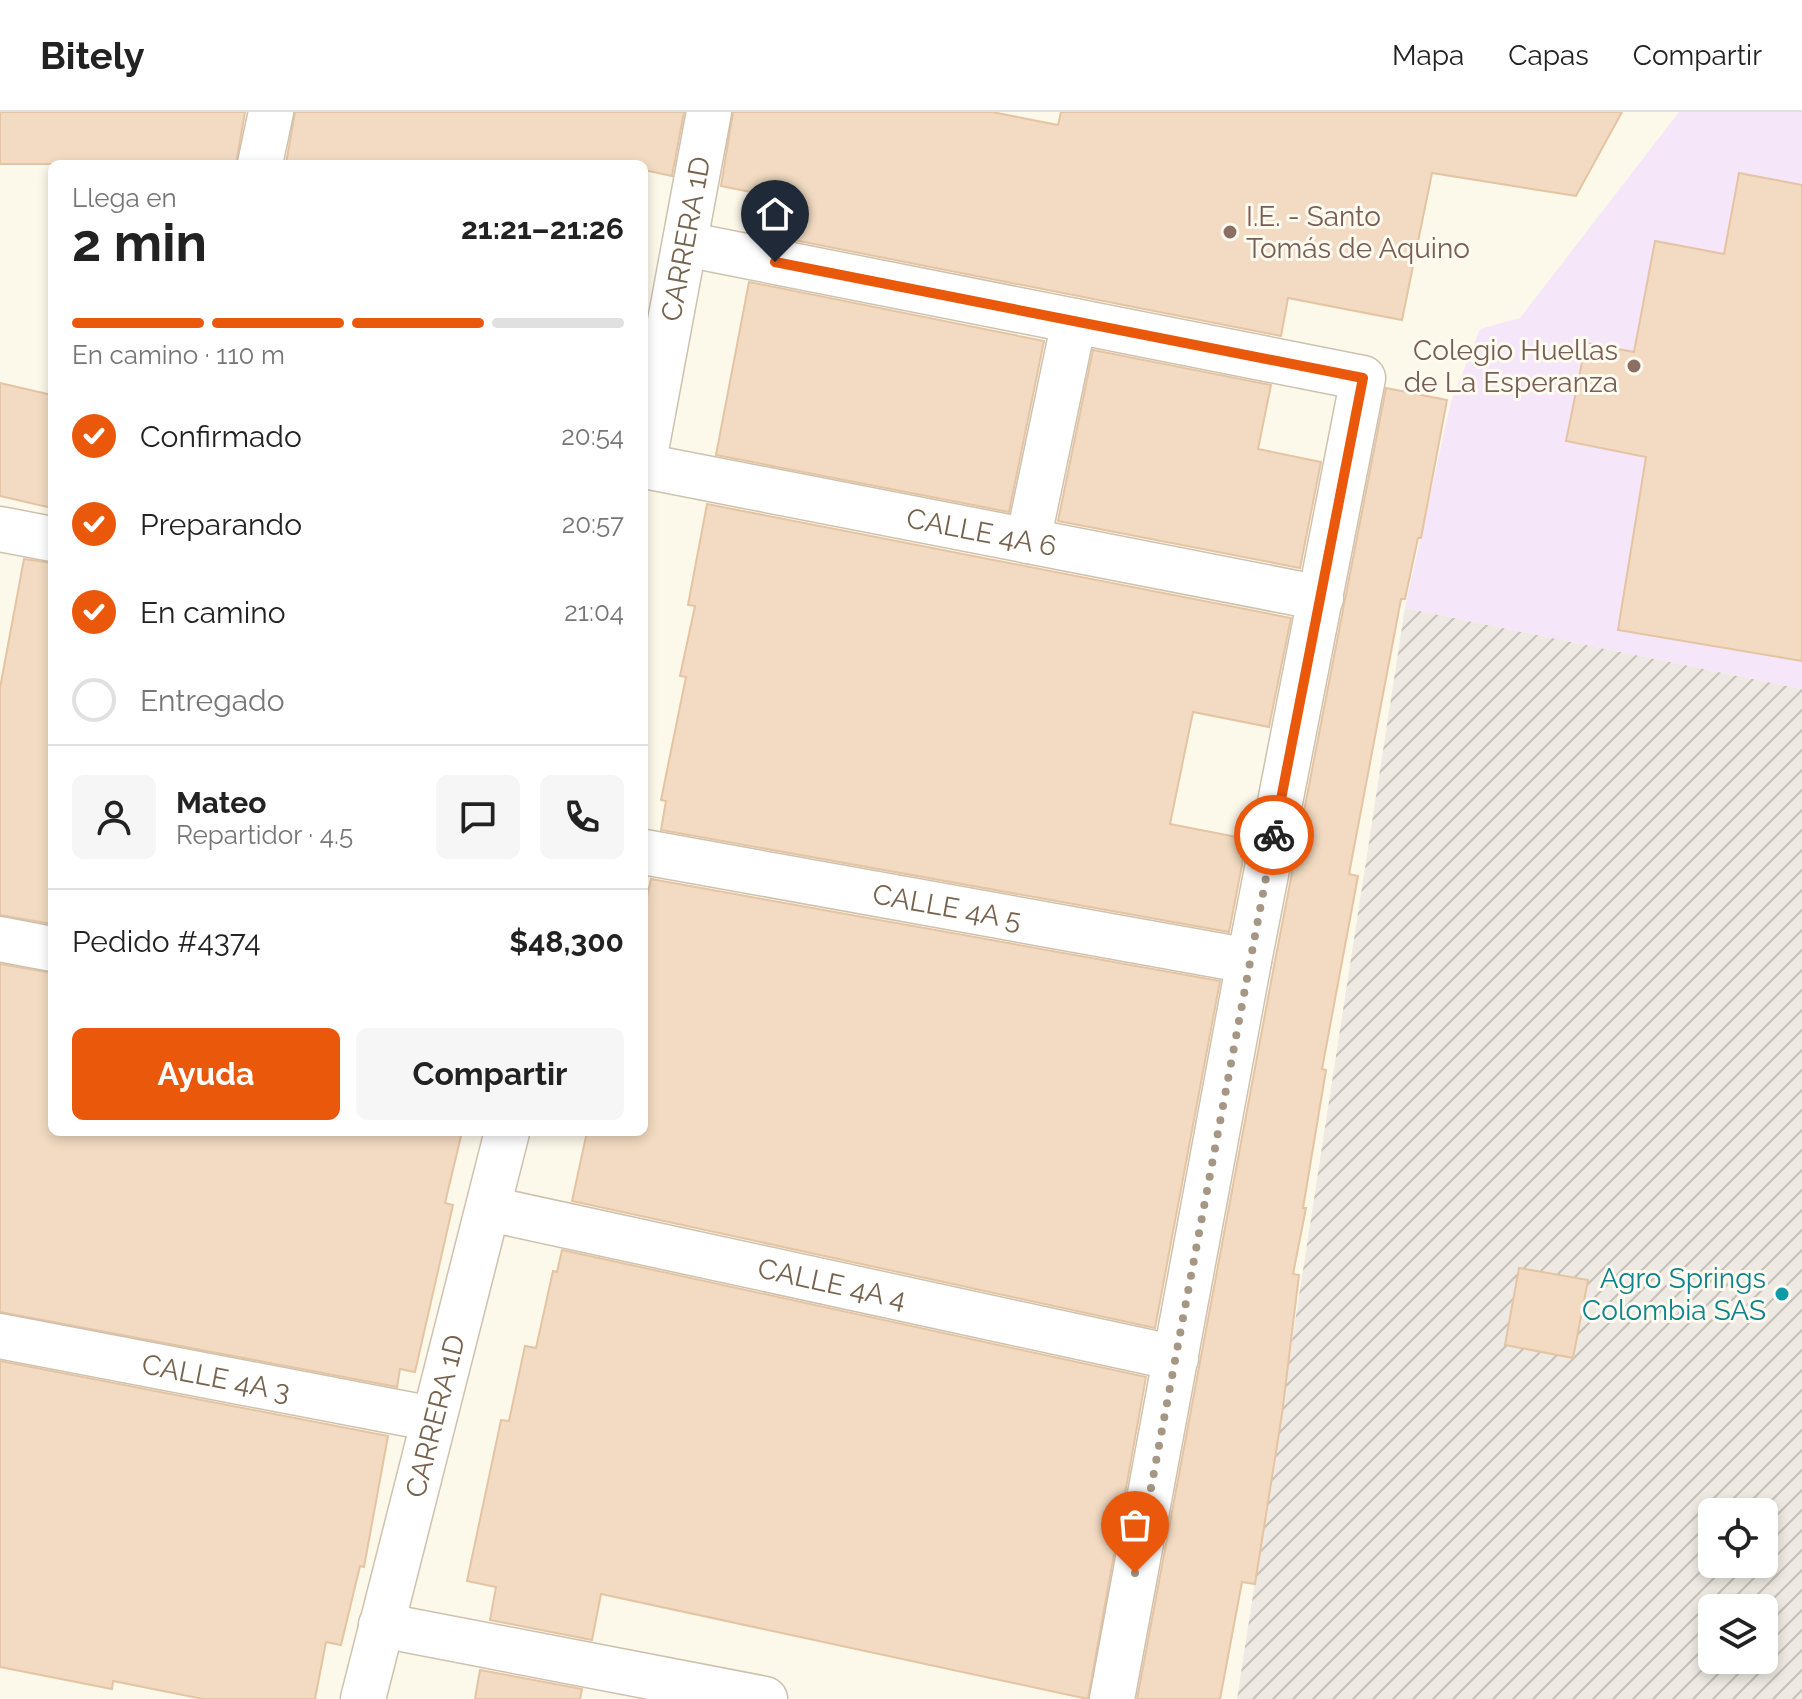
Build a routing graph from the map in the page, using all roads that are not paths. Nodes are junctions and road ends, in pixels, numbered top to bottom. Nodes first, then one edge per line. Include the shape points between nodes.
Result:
1 (271, 112) edge
2 (709, 112) edge
3 (261, 160) edge
4 (685, 244) junction
5 (1074, 321) junction
6 (648, 443) edge
7 (648, 465) edge
8 (0, 529) edge
9 (48, 538) edge
10 (1028, 541) junction
11 (1321, 598) junction
12 (648, 853) edge
13 (0, 939) edge
14 (48, 948) edge
15 (1249, 961) junction
16 (506, 1136) edge
17 (490, 1209) junction
18 (0, 1336) edge
19 (1176, 1358) junction
20 (433, 1419) junction
21 (381, 1625) junction
22 (363, 1699) edge
23 (765, 1699) edge
24 (1112, 1699) edge

1 - 3 street
2 - 4 street, CARRERA 1D
4 - 5 street
4 - 6 street, CARRERA 1D
5 - 10 street
5 - 11 street via 1363,378
7 - 10 street, CALLE 4A 6
8 - 9 street
10 - 11 street, CALLE 4A 6
11 - 15 street
12 - 15 street, CALLE 4A 5
13 - 14 street
15 - 19 street
16 - 17 street, CARRERA 1D
17 - 19 street, CALLE 4A 4
17 - 20 street, CARRERA 1D
18 - 20 street, CALLE 4A 3
19 - 24 street
20 - 21 street, CARRERA 1D
21 - 22 street, CARRERA 1D
21 - 23 street

